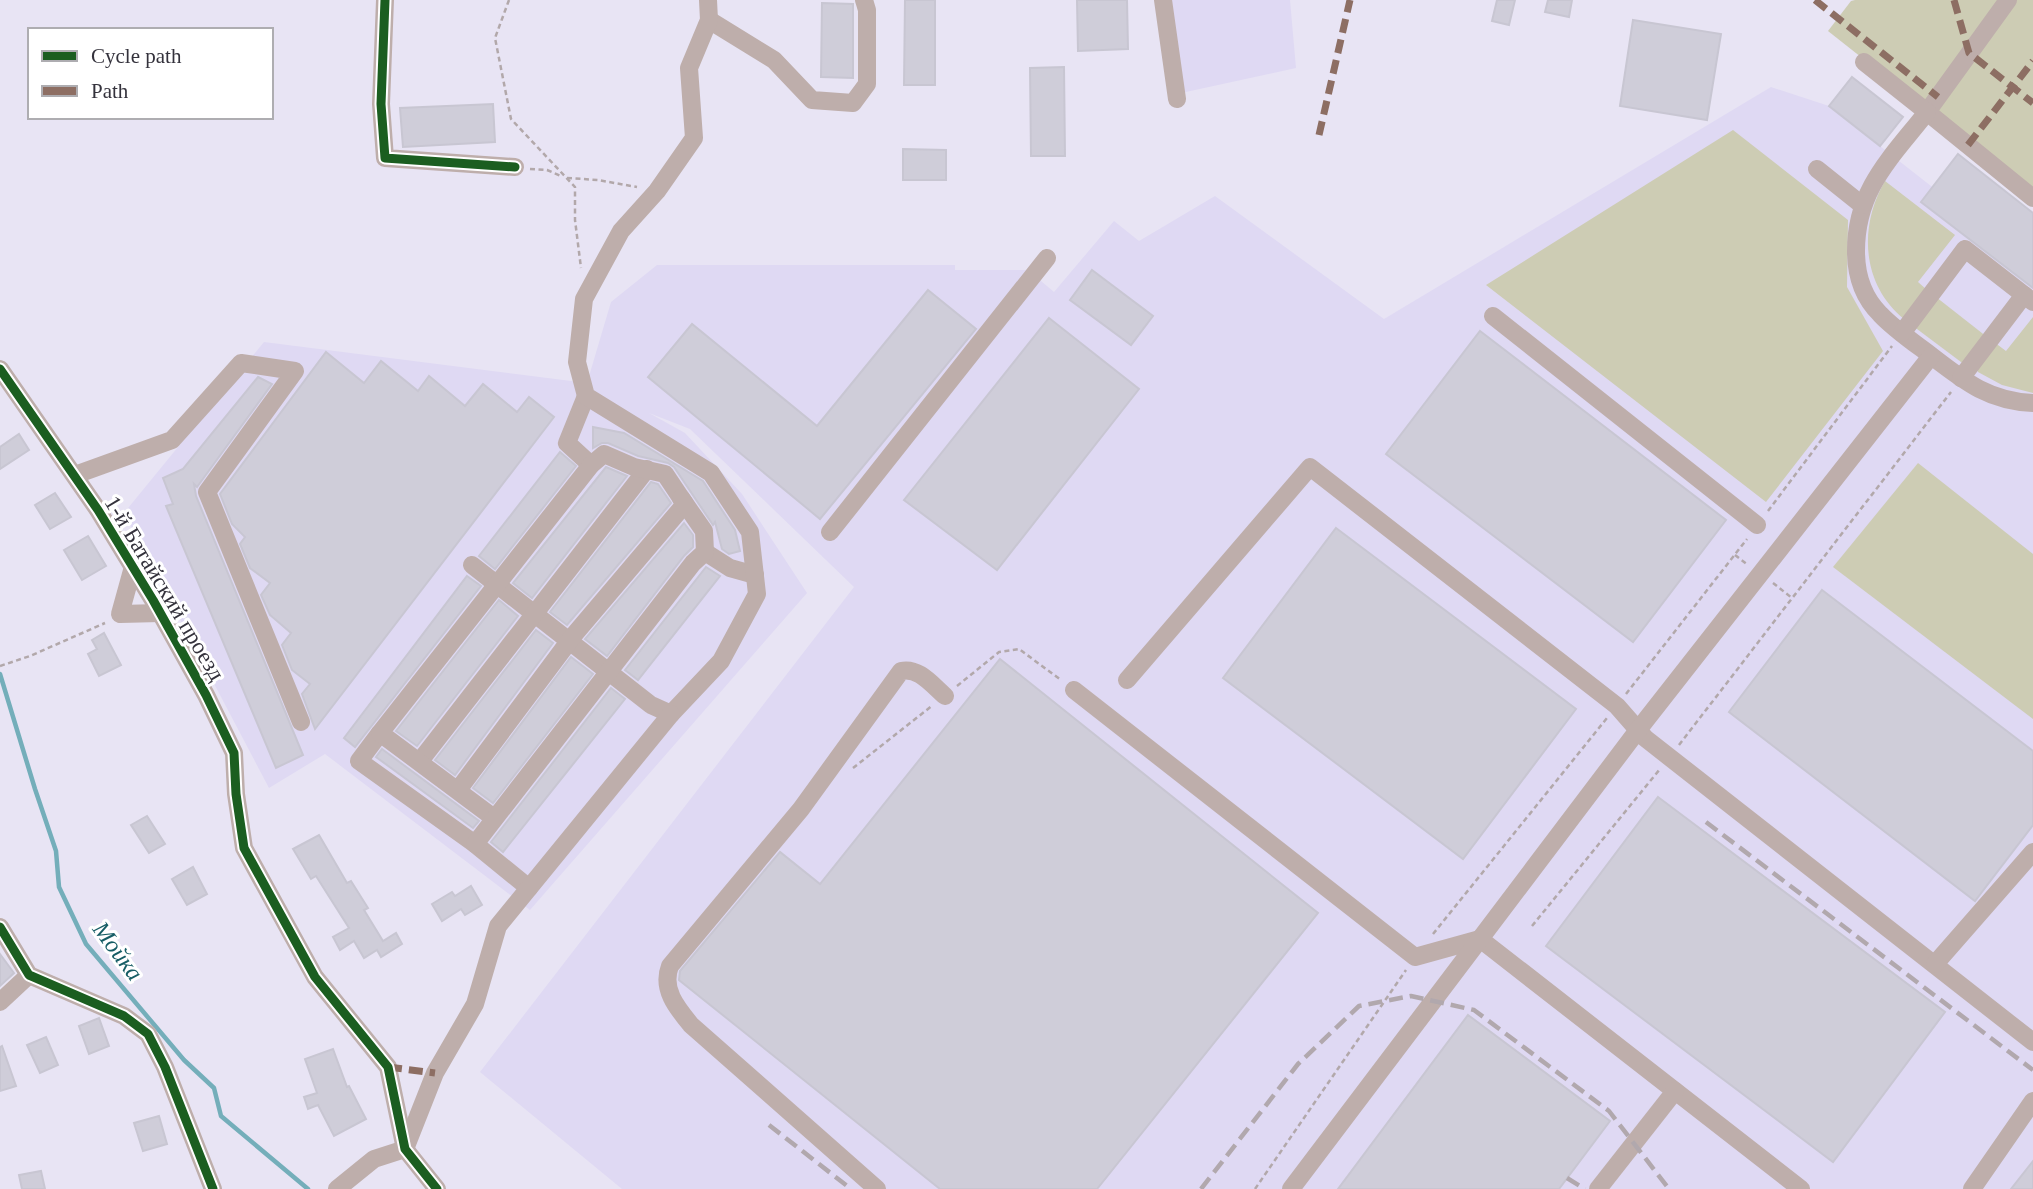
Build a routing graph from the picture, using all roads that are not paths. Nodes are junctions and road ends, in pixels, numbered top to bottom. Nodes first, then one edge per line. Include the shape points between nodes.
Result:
1 (385, 0) edge
2 (708, 0) edge
3 (864, 0) edge
4 (1163, 0) edge
5 (2008, 0) edge
6 (709, 20) junction
7 (1864, 62) dead end
8 (1177, 99) dead end
9 (1927, 112) junction
10 (515, 167) road end
11 (1817, 169) dead end
12 (2033, 198) edge
13 (1861, 205) junction
14 (1046, 258) dead end
15 (2029, 299) edge
16 (1493, 316) dead end
17 (1902, 333) junction
18 (1931, 356) junction
19 (0, 369) edge
20 (1961, 378) junction
21 (586, 396) junction
22 (2033, 403) edge
23 (591, 465) junction
24 (647, 470) junction
25 (75, 475) junction
26 (681, 498) junction
27 (1757, 525) road end
28 (830, 532) dead end
29 (705, 552) junction
30 (472, 565) dead end
31 (133, 568) junction
32 (755, 575) junction
33 (497, 584) junction
34 (160, 613) junction
35 (534, 613) junction
36 (569, 641) junction
37 (608, 671) junction
38 (1127, 680) dead end
39 (1074, 690) road end
40 (945, 695) road end
41 (671, 714) junction
42 (301, 722) dead end
43 (1638, 730) junction
44 (380, 733) junction
45 (420, 761) junction
46 (458, 790) junction
47 (494, 818) junction
48 (475, 844) junction
49 (2033, 852) edge
50 (529, 888) junction
51 (0, 927) edge
52 (1480, 939) junction
53 (1935, 964) junction
54 (29, 975) junction
55 (0, 1002) edge
56 (2033, 1042) edge
57 (1675, 1091) junction
58 (2033, 1101) edge
59 (405, 1149) junction
60 (213, 1189) edge
61 (337, 1189) edge
62 (437, 1189) edge
63 (877, 1189) edge
64 (1290, 1189) edge
65 (1598, 1189) edge
66 (1801, 1189) edge
67 (1972, 1189) edge

1 - 10 street via 381,104 385,158
2 - 6 street
3 - 6 street via 867,84 853,103 812,100 774,60
4 - 8 street
5 - 9 street
6 - 21 street via 689,68 694,138 657,191 621,231 584,299 577,362
7 - 9 street
9 - 12 street
9 - 13 street
11 - 13 street
13 - 17 street via 1856,225 1861,282 1880,315
14 - 28 street
15 - 17 street via 1965,249
15 - 20 street
16 - 27 street
17 - 18 street
18 - 20 street
18 - 43 street
19 - 25 street, 1-й Батайский проезд
20 - 22 street via 1993,396
21 - 23 street via 567,443
21 - 32 street via 711,473 750,532
23 - 24 street via 604,454
23 - 33 street
24 - 26 street via 665,474
24 - 35 street
25 - 31 street, 1-й Батайский проезд
25 - 42 street via 172,440 242,363 295,371 207,492
26 - 29 street via 704,531
26 - 36 street via 685,504
29 - 32 street via 730,568
29 - 37 street
30 - 33 street
31 - 34 street, 1-й Батайский проезд
31 - 34 street via 120,614
32 - 41 street via 757,594 721,661
33 - 35 street
33 - 44 street
34 - 59 street, 1-й Батайский проезд via 234,753 244,848 315,977 388,1067
35 - 36 street
35 - 45 street
36 - 37 street
36 - 46 street
37 - 41 street via 651,705
37 - 47 street
38 - 43 street via 1310,467 1617,706
39 - 52 street via 1415,957
40 - 63 street via 917,672 901,671 800,809 667,975 675,1005 691,1025
41 - 50 street
43 - 52 street
43 - 53 street
44 - 45 street
44 - 48 street via 359,761
45 - 46 street
46 - 47 street
47 - 48 street
48 - 50 street
49 - 53 street
50 - 59 street via 498,926 475,1004 435,1073
51 - 54 street
52 - 57 street
52 - 64 street
53 - 56 street
54 - 55 street
54 - 60 street via 124,1016 148,1034
57 - 65 street
57 - 66 street
58 - 67 street
59 - 61 street via 374,1159
59 - 62 street

